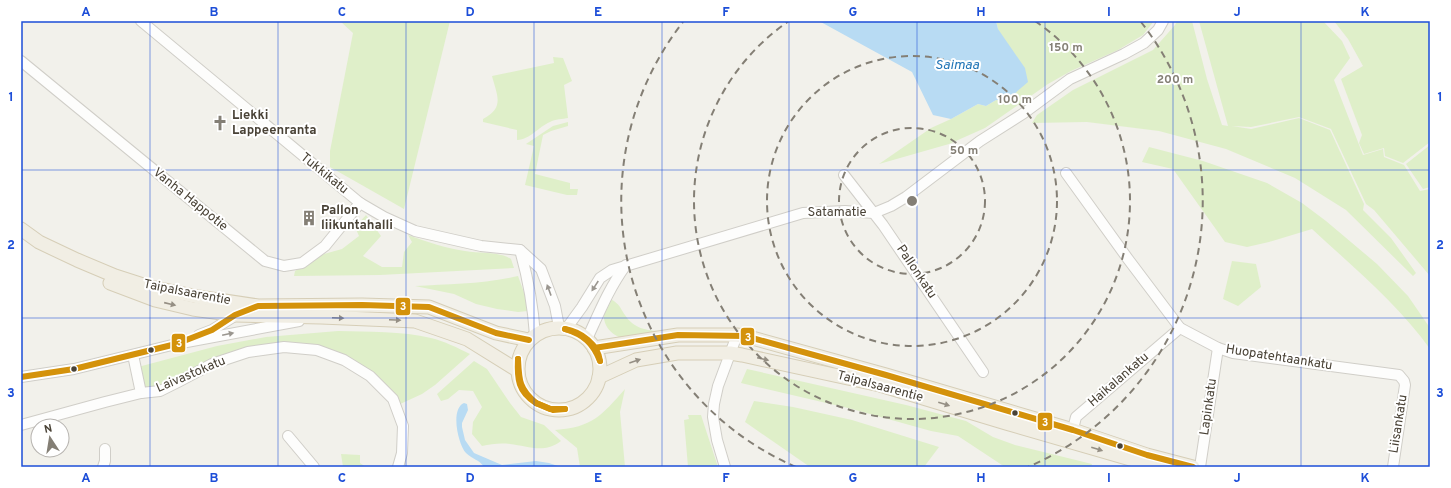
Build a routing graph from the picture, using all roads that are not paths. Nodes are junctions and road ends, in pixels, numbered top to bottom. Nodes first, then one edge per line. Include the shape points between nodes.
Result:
1 (141, 21) edge
2 (1163, 21) edge
3 (21, 61) edge
4 (1066, 173) dead end
5 (844, 175) dead end
6 (360, 202) junction
7 (874, 213) junction
8 (21, 229) edge
9 (21, 235) edge
10 (520, 250) junction
11 (626, 265) junction
12 (258, 306) junction
13 (235, 316) junction
14 (321, 317) junction
15 (563, 328) junction
16 (1180, 328) junction
17 (737, 335) junction
18 (532, 338) junction
19 (591, 343) junction
20 (176, 344) junction
21 (1218, 348) junction
22 (730, 353) junction
23 (133, 355) junction
24 (517, 370) junction
25 (984, 372) dead end
26 (21, 377) edge
27 (600, 377) junction
28 (1404, 381) joint
29 (141, 393) junction
30 (21, 425) edge
31 (288, 436) dead end
32 (1072, 436) junction
33 (105, 449) dead end
34 (103, 467) edge
35 (314, 467) edge
36 (398, 467) edge
37 (725, 467) edge
38 (1158, 467) edge
39 (1193, 467) edge
40 (1200, 467) edge
41 (1393, 467) edge

1 - 6 street, Tukkikatu
2 - 7 street, Satamatie via 1158,30 1144,43 1070,79 980,141 906,197
3 - 6 street, Vanha Happotie via 265,261 284,266 302,263 324,246
4 - 16 street, Huopatehtaankatu
5 - 7 street, Pallonkatu
6 - 10 street, Tukkikatu via 384,217 415,231 481,246
7 - 11 street, Satamatie via 803,213
7 - 25 street, Pallonkatu
8 - 12 main road, Taipalsaarentie via 39,242 115,276 146,286 198,297
9 -> 13 main road, Taipalsaarentie via 74,266 114,285 155,300
15 -> 10 street via 541,269
10 - 18 street via 533,313
11 -> 15 street, Satamatie via 600,278 582,308
11 - 19 street via 607,294
12 - 13 street
12 - 18 main road, Taipalsaarentie via 429,307 496,333
13 - 14 main road, Taipalsaarentie
13 - 20 street via 212,330
20 -> 14 street
14 -> 24 main road, Taipalsaarentie via 415,321 467,339
15 - 18 main road via 542,331
15 - 19 main road via 575,331
16 - 21 street, Huopatehtaankatu
16 - 32 street, Haikalankatu via 1076,417
17 - 19 main road, Taipalsaarentie via 678,335
17 - 22 street
17 - 32 main road, Taipalsaarentie via 886,375
18 - 24 main road via 522,349
19 - 27 main road via 598,357
20 - 23 street
21 - 28 street, Huopatehtaankatu via 1232,353 1399,375
21 - 40 street, Lapinkatu
27 -> 22 main road, Taipalsaarentie via 636,360 677,353
22 -> 32 main road, Taipalsaarentie via 880,385 1006,423
22 - 37 street via 718,386 713,417
23 - 26 street via 74,369
23 - 29 street
24 - 27 main road via 519,383 526,395 548,410 562,411 575,407 595,390
28 - 41 street, Liisankatu
29 - 30 street, Laivastokatu
29 - 36 street, Laivastokatu via 160,390 212,364 248,352 284,347 317,350 344,360 370,376 393,399 403,426 402,453
31 - 35 street
32 -> 38 main road, Taipalsaarentie
32 - 39 main road, Taipalsaarentie
33 - 34 street via 106,461

